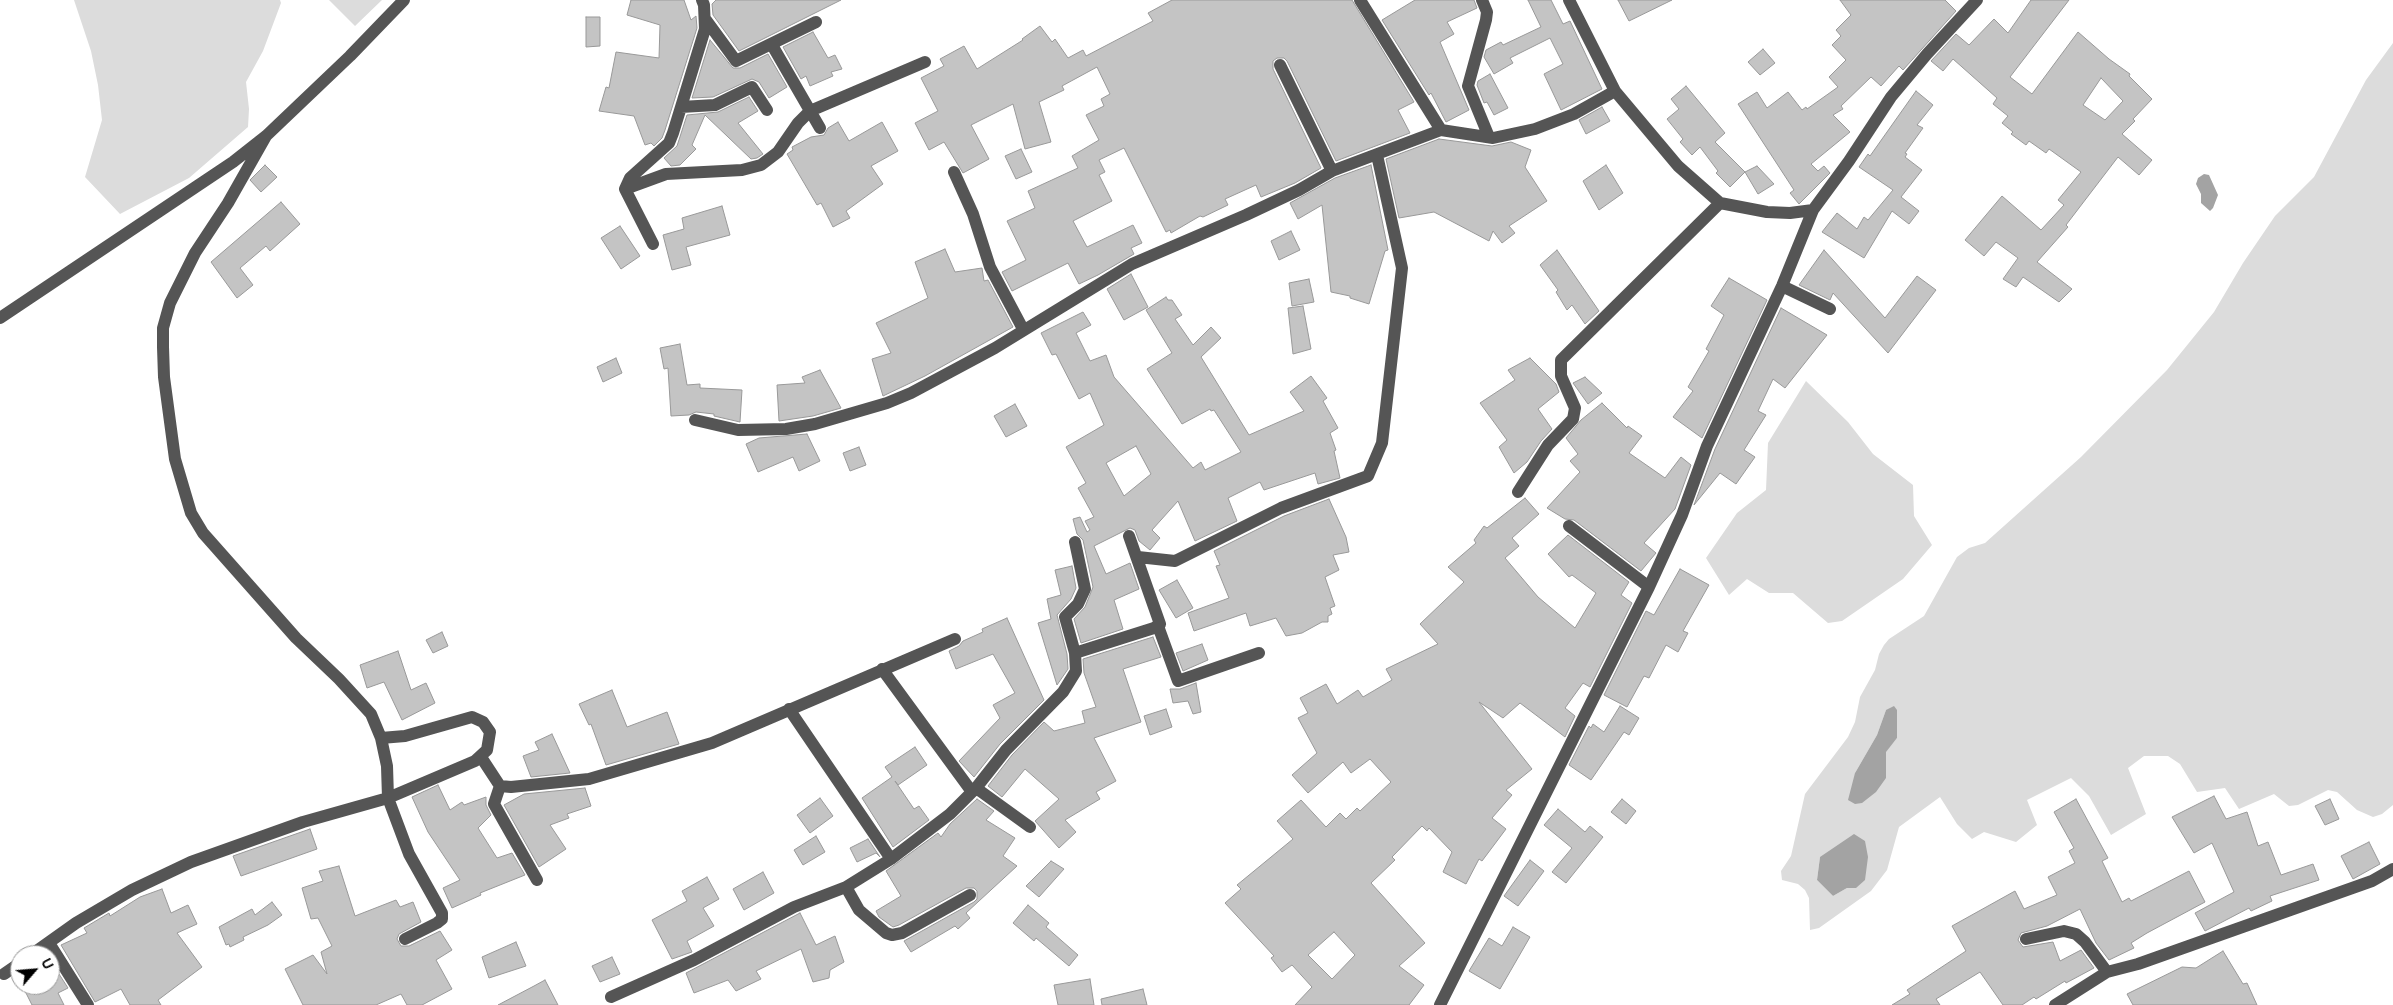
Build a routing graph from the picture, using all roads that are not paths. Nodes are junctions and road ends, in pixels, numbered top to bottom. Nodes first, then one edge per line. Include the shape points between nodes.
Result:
1 (404, 0) edge
2 (1360, 0) edge
3 (1482, 0) edge
4 (1569, 0) edge
5 (1976, 0) edge
6 (705, 2) edge
7 (706, 20) junction
8 (816, 22) dead end
9 (772, 45) junction
10 (925, 62) dead end
11 (1280, 65) dead end
12 (1615, 91) junction
13 (682, 107) junction
14 (767, 110) dead end
15 (810, 111) junction
16 (820, 128) dead end
17 (1441, 130) junction
18 (266, 136) junction
19 (1489, 138) junction
20 (1377, 155) junction
21 (1332, 171) junction
22 (954, 172) dead end
23 (625, 189) junction
24 (1720, 203) junction
25 (1813, 210) junction
26 (653, 244) dead end
27 (1782, 286) junction
28 (1830, 309) dead end
29 (0, 318) edge
30 (1023, 329) junction
31 (695, 420) dead end
32 (1518, 492) dead end
33 (1569, 526) dead end
34 (1129, 536) dead end
35 (1075, 542) dead end
36 (1138, 557) junction
37 (1649, 587) junction
38 (1158, 626) junction
39 (955, 639) dead end
40 (1075, 653) junction
41 (1259, 653) dead end
42 (882, 669) junction
43 (789, 709) junction
44 (381, 738) junction
45 (481, 757) junction
46 (500, 786) junction
47 (974, 790) junction
48 (388, 798) junction
49 (1030, 827) dead end
50 (891, 859) junction
51 (2393, 869) edge
52 (537, 880) dead end
53 (846, 887) junction
54 (970, 895) dead end
55 (405, 939) dead end
56 (2026, 939) dead end
57 (49, 943) junction
58 (46, 945) edge
59 (10, 970) edge
60 (2107, 972) junction
61 (4, 974) dead end
62 (611, 998) dead end
63 (88, 1005) edge
64 (1440, 1005) edge
65 (2056, 1005) edge

1 - 18 street
2 - 17 street
3 - 19 street via 1487,12 1486,20 1468,86
4 - 12 street
5 - 25 street via 1891,97
6 - 7 street
7 - 9 street via 736,61
7 - 13 street
8 - 9 street
9 - 15 street
10 - 15 street
11 - 21 street
12 - 19 street via 1550,124
12 - 24 street via 1678,166
13 - 14 street via 715,106 752,87
13 - 23 street via 669,143 630,178
15 - 16 street
15 - 23 street via 778,152 761,165 742,170 666,174
17 - 19 street
17 - 20 street
18 - 29 street via 233,162
18 - 44 street via 195,253 170,303 163,328 163,348 175,459 191,513 204,533 296,638 365,706
20 - 21 street
20 - 36 street via 1402,268 1382,443 1368,476 1281,508 1173,562
21 - 30 street via 1246,216 1132,264
22 - 30 street via 973,214 990,267
23 - 26 street
24 - 25 street via 1767,212
24 - 32 street via 1561,360 1561,376 1575,408 1573,419 1548,445
25 - 27 street
27 - 28 street
27 - 37 street via 1707,446 1682,515
30 - 31 street via 995,348 910,394 816,424 786,429 738,430
33 - 37 street
34 - 36 street
35 - 40 street via 1085,589 1084,596 1065,617
36 - 38 street
37 - 64 street
38 - 40 street
38 - 41 street via 1178,680
39 - 42 street
40 - 47 street via 1076,671 1063,692 1006,750
42 - 43 street
42 - 47 street
43 - 46 street via 712,743 589,779
43 - 50 street
44 - 45 street via 405,736 472,717 483,722 490,732 487,750
44 - 48 street via 388,773
45 - 46 street
45 - 48 street
46 - 52 street via 494,804
47 - 49 street
47 - 50 street via 950,814
48 - 55 street via 409,854 442,913 437,924
48 - 57 street via 302,822 191,862 132,890
50 - 53 street
51 - 60 street via 2372,881 2138,964
53 - 54 street via 859,910 892,935 902,933
53 - 62 street via 794,907 694,960
56 - 60 street via 2064,931 2076,934
57 - 58 street
57 - 63 street
59 - 61 street
60 - 65 street

